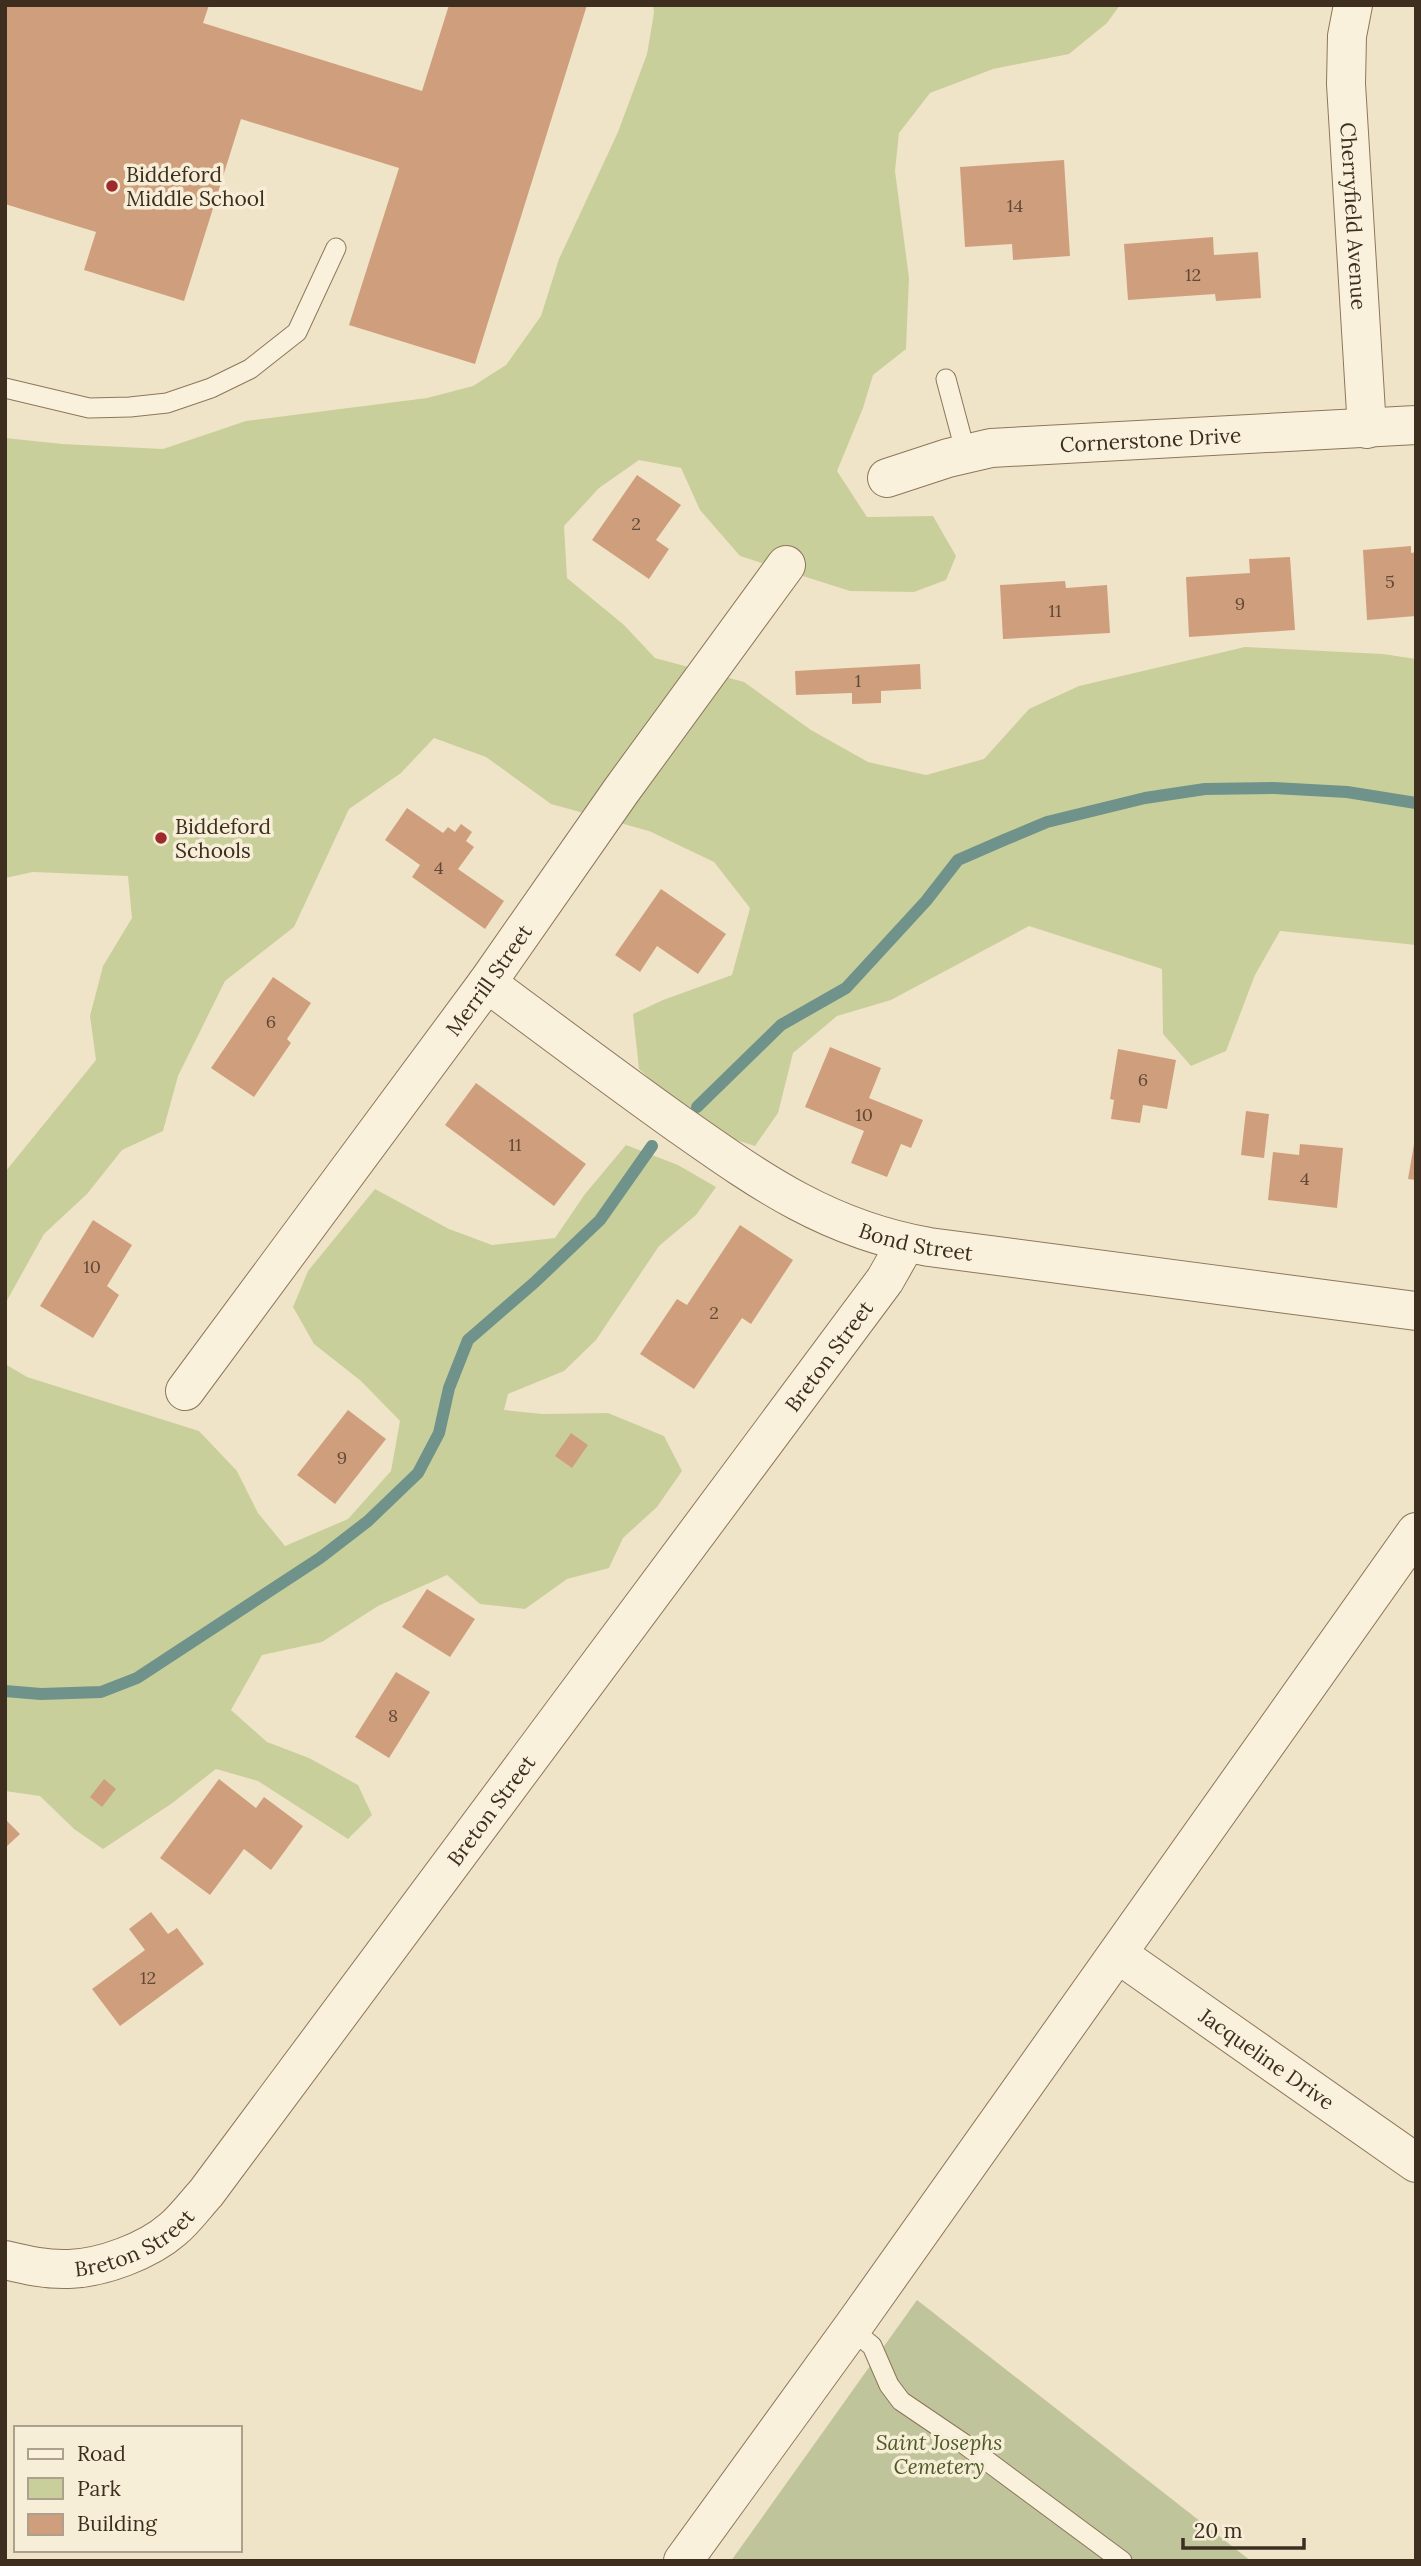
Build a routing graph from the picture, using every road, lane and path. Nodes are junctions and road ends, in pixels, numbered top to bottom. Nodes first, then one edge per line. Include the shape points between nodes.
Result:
1 (1353, 5) edge
2 (336, 248) dead end
3 (946, 379) dead end
4 (5, 388) edge
5 (1416, 425) edge
6 (1367, 429) junction
7 (966, 454) junction
8 (887, 478) dead end
9 (786, 565) dead end
10 (487, 984) junction
11 (906, 1243) junction
12 (1416, 1311) edge
13 (185, 1391) dead end
14 (1416, 1532) edge
15 (1118, 1954) junction
16 (1416, 2163) edge
17 (5, 2260) edge
18 (851, 2329) junction
19 (683, 2561) edge
20 (1122, 2561) edge

1 - 6 street, Cherryfield Avenue via 1346,84
2 - 4 lane via 298,332 250,369 211,388 167,403 89,408
3 - 7 lane
5 - 6 street, Cornerstone Drive
6 - 7 street, Cornerstone Drive via 1034,444
7 - 8 street, Cornerstone Drive
9 - 10 street, Merrill Street
10 - 11 street, Bond Street via 751,1175 845,1225
10 - 13 street, Merrill Street
11 - 12 street, Bond Street
11 - 17 street, Breton Street via 885,1280 206,2193 172,2230 117,2260 71,2269
14 - 15 street
15 - 16 street, Jacqueline Drive
15 - 18 street
18 - 19 street
18 - 20 lane via 872,2346 901,2401

